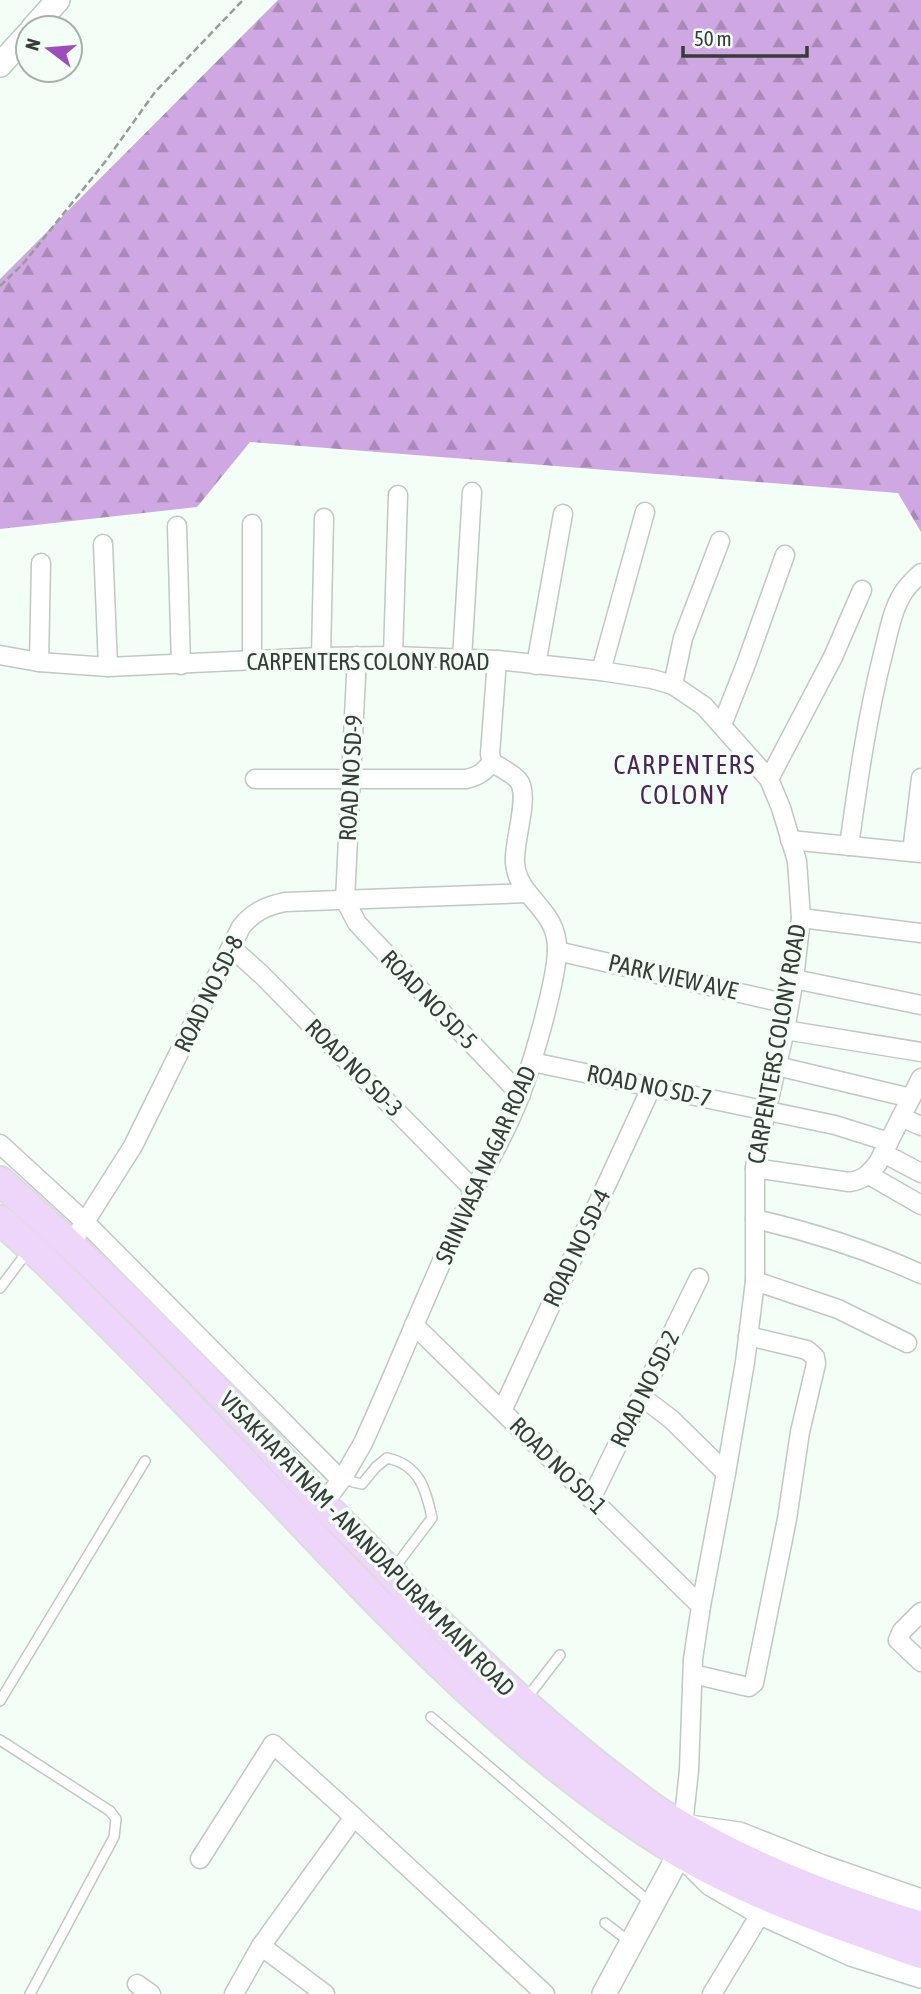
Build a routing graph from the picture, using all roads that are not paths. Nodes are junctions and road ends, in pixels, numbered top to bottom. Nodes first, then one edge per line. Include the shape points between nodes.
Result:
1 (58, 0) edge
2 (46, 14) edge
3 (14, 50) edge
4 (0, 65) edge
5 (472, 492) dead end
6 (398, 495) dead end
7 (645, 512) dead end
8 (562, 514) dead end
9 (324, 518) dead end
10 (252, 524) dead end
11 (177, 526) dead end
12 (720, 541) dead end
13 (103, 544) dead end
14 (786, 555) dead end
15 (41, 563) dead end
16 (921, 573) edge
17 (862, 590) dead end
18 (0, 655) edge
19 (357, 656) junction
20 (393, 656) junction
21 (321, 657) junction
22 (462, 659) junction
23 (497, 660) junction
24 (252, 661) junction
25 (39, 662) junction
26 (181, 664) junction
27 (536, 665) junction
28 (108, 667) junction
29 (601, 671) junction
30 (673, 685) junction
31 (722, 724) junction
32 (492, 762) junction
33 (351, 778) junction
34 (921, 778) edge
35 (255, 779) dead end
36 (769, 779) junction
37 (790, 840) junction
38 (849, 846) junction
39 (916, 853) edge
40 (528, 893) junction
41 (345, 900) junction
42 (801, 918) junction
43 (921, 933) edge
44 (232, 948) junction
45 (557, 951) junction
46 (794, 979) junction
47 (788, 1004) junction
48 (921, 1004) edge
49 (785, 1030) junction
50 (921, 1052) edge
51 (532, 1062) junction
52 (777, 1066) junction
53 (921, 1078) edge
54 (652, 1086) junction
55 (520, 1095) junction
56 (911, 1097) junction
57 (766, 1110) junction
58 (901, 1117) junction
59 (921, 1126) edge
60 (0, 1144) edge
61 (886, 1147) junction
62 (755, 1168) junction
63 (921, 1173) edge
64 (869, 1175) junction
65 (0, 1181) edge
66 (474, 1190) junction
67 (921, 1205) edge
68 (755, 1219) junction
69 (0, 1220) edge
70 (78, 1233) junction
71 (32, 1247) junction
72 (921, 1273) edge
73 (699, 1278) dead end
74 (755, 1281) junction
75 (0, 1289) edge
76 (414, 1325) junction
77 (748, 1335) junction
78 (907, 1343) dead end
79 (642, 1397) junction
80 (502, 1411) junction
81 (145, 1461) dead end
82 (726, 1473) junction
83 (342, 1478) junction
84 (592, 1499) junction
85 (323, 1504) junction
86 (391, 1572) junction
87 (701, 1606) junction
88 (921, 1612) edge
89 (560, 1655) dead end
90 (921, 1662) edge
91 (693, 1674) junction
92 (0, 1701) edge
93 (523, 1703) junction
94 (431, 1717) dead end
95 (0, 1740) edge
96 (354, 1816) junction
97 (681, 1839) junction
98 (200, 1859) dead end
99 (921, 1900) edge
100 (652, 1904) junction
101 (761, 1913) junction
102 (605, 1923) dead end
103 (921, 1926) edge
104 (632, 1943) junction
105 (261, 1946) junction
106 (921, 1954) edge
107 (921, 1976) edge
108 (30, 1994) edge
109 (234, 1994) edge
110 (325, 1994) edge
111 (545, 1994) edge
112 (604, 1994) edge
113 (712, 1994) edge

1 - 2 street
3 - 4 street
5 - 22 street
6 - 20 street
7 - 29 street
8 - 27 street
9 - 21 street
10 - 24 street
11 - 26 street
12 - 30 street via 683,638
13 - 28 street
14 - 31 street
15 - 25 street
16 - 38 street via 902,593 885,645 860,764
17 - 36 street via 833,657
18 - 25 street, CARPENTERS COLONY ROAD
19 - 20 street, CARPENTERS COLONY ROAD
19 - 21 street, CARPENTERS COLONY ROAD
19 - 33 street, ROAD NO SD-9
20 - 22 street, CARPENTERS COLONY ROAD
21 - 24 street, CARPENTERS COLONY ROAD
22 - 23 street, CARPENTERS COLONY ROAD
23 - 27 street, CARPENTERS COLONY ROAD
23 - 32 street
24 - 26 street, CARPENTERS COLONY ROAD
25 - 28 street, CARPENTERS COLONY ROAD
26 - 28 street, CARPENTERS COLONY ROAD
27 - 29 street, CARPENTERS COLONY ROAD
29 - 30 street, CARPENTERS COLONY ROAD
30 - 31 street, CARPENTERS COLONY ROAD
31 - 36 street, CARPENTERS COLONY ROAD
32 - 33 street via 477,777 466,779
32 - 40 street, SRINIVASA NAGAR ROAD via 523,788 515,863
33 - 35 street
33 - 41 street, ROAD NO SD-9
34 - 39 street
36 - 37 street, CARPENTERS COLONY ROAD
37 - 38 street
37 - 42 street, CARPENTERS COLONY ROAD via 797,861
38 - 39 street
40 - 41 street, ROAD NO SD-8
40 - 45 street, SRINIVASA NAGAR ROAD via 548,916 556,933
41 - 44 street, ROAD NO SD-8 via 268,905 247,919
41 - 55 street, ROAD NO SD-5 via 357,923
42 - 43 street
42 - 46 street, CARPENTERS COLONY ROAD
44 - 66 street, ROAD NO SD-3
44 - 70 street, ROAD NO SD-8 via 133,1146
45 - 47 street, PARK VIEW AVE
45 - 51 street, SRINIVASA NAGAR ROAD
46 - 47 street, CARPENTERS COLONY ROAD
46 - 48 street
47 - 49 street, CARPENTERS COLONY ROAD
49 - 50 street
49 - 52 street, CARPENTERS COLONY ROAD
51 - 54 street, ROAD NO SD-7
51 - 55 street, SRINIVASA NAGAR ROAD
52 - 56 street
52 - 57 street, CARPENTERS COLONY ROAD
53 - 56 street
54 - 57 street, ROAD NO SD-7
54 - 80 street, ROAD NO SD-4
55 - 66 street, SRINIVASA NAGAR ROAD
56 - 58 street
57 - 61 street, ROAD NO SD-7 via 835,1125
57 - 62 street, CARPENTERS COLONY ROAD
58 - 59 street
58 - 61 street
60 - 70 street
61 - 63 street, ROAD NO SD-7
61 - 64 street
62 - 64 street via 849,1182
62 - 68 street, CARPENTERS COLONY ROAD
64 - 67 street
65 - 70 main road, VISAKHAPATNAM - ANANDAPURAM MAIN ROAD
66 - 76 street, SRINIVASA NAGAR ROAD
68 - 72 street via 836,1241
68 - 74 street, CARPENTERS COLONY ROAD
69 - 71 main road, VISAKHAPATNAM - ANANDAPURAM MAIN ROAD
70 - 83 street
70 - 85 main road, VISAKHAPATNAM - ANANDAPURAM MAIN ROAD
71 - 75 lane
71 - 97 main road, VISAKHAPATNAM - ANANDAPURAM MAIN ROAD via 384,1610 507,1726 648,1832
73 - 79 street, ROAD NO SD-2
74 - 77 street, CARPENTERS COLONY ROAD
74 - 78 street via 838,1309
76 - 80 street, ROAD NO SD-1
76 - 83 street, SRINIVASA NAGAR ROAD via 363,1443
77 - 82 street, CARPENTERS COLONY ROAD
77 - 91 street via 807,1350 816,1364 754,1683 749,1687
79 - 82 street
79 - 84 street, ROAD NO SD-2
80 - 84 street, ROAD NO SD-1
81 - 92 lane
82 - 87 street, CARPENTERS COLONY ROAD
83 - 85 street, SRINIVASA NAGAR ROAD
83 - 86 lane via 362,1484 387,1458 415,1474 426,1489 432,1518
84 - 87 street, ROAD NO SD-1
85 - 86 main road, VISAKHAPATNAM - ANANDAPURAM MAIN ROAD
86 - 93 main road, VISAKHAPATNAM - ANANDAPURAM MAIN ROAD via 405,1591
87 - 91 street, CARPENTERS COLONY ROAD
88 - 90 street via 898,1640
89 - 93 lane
91 - 97 street, CARPENTERS COLONY ROAD
93 - 97 main road, VISAKHAPATNAM - ANANDAPURAM MAIN ROAD via 661,1814
94 - 100 lane
95 - 108 lane via 116,1819 114,1837
96 - 98 street via 273,1744
96 - 105 street
96 - 111 street
97 - 99 street via 739,1834
97 - 100 street, CARPENTERS COLONY ROAD
97 - 101 street via 711,1884
97 - 103 main road, VISAKHAPATNAM - ANANDAPURAM MAIN ROAD via 725,1850 810,1889
97 - 106 main road, VISAKHAPATNAM - ANANDAPURAM MAIN ROAD via 718,1873 804,1913
100 - 104 street, CARPENTERS COLONY ROAD
101 - 107 street via 851,1954
101 - 113 street
102 - 104 lane
104 - 112 street, CARPENTERS COLONY ROAD
105 - 109 street
105 - 110 street

